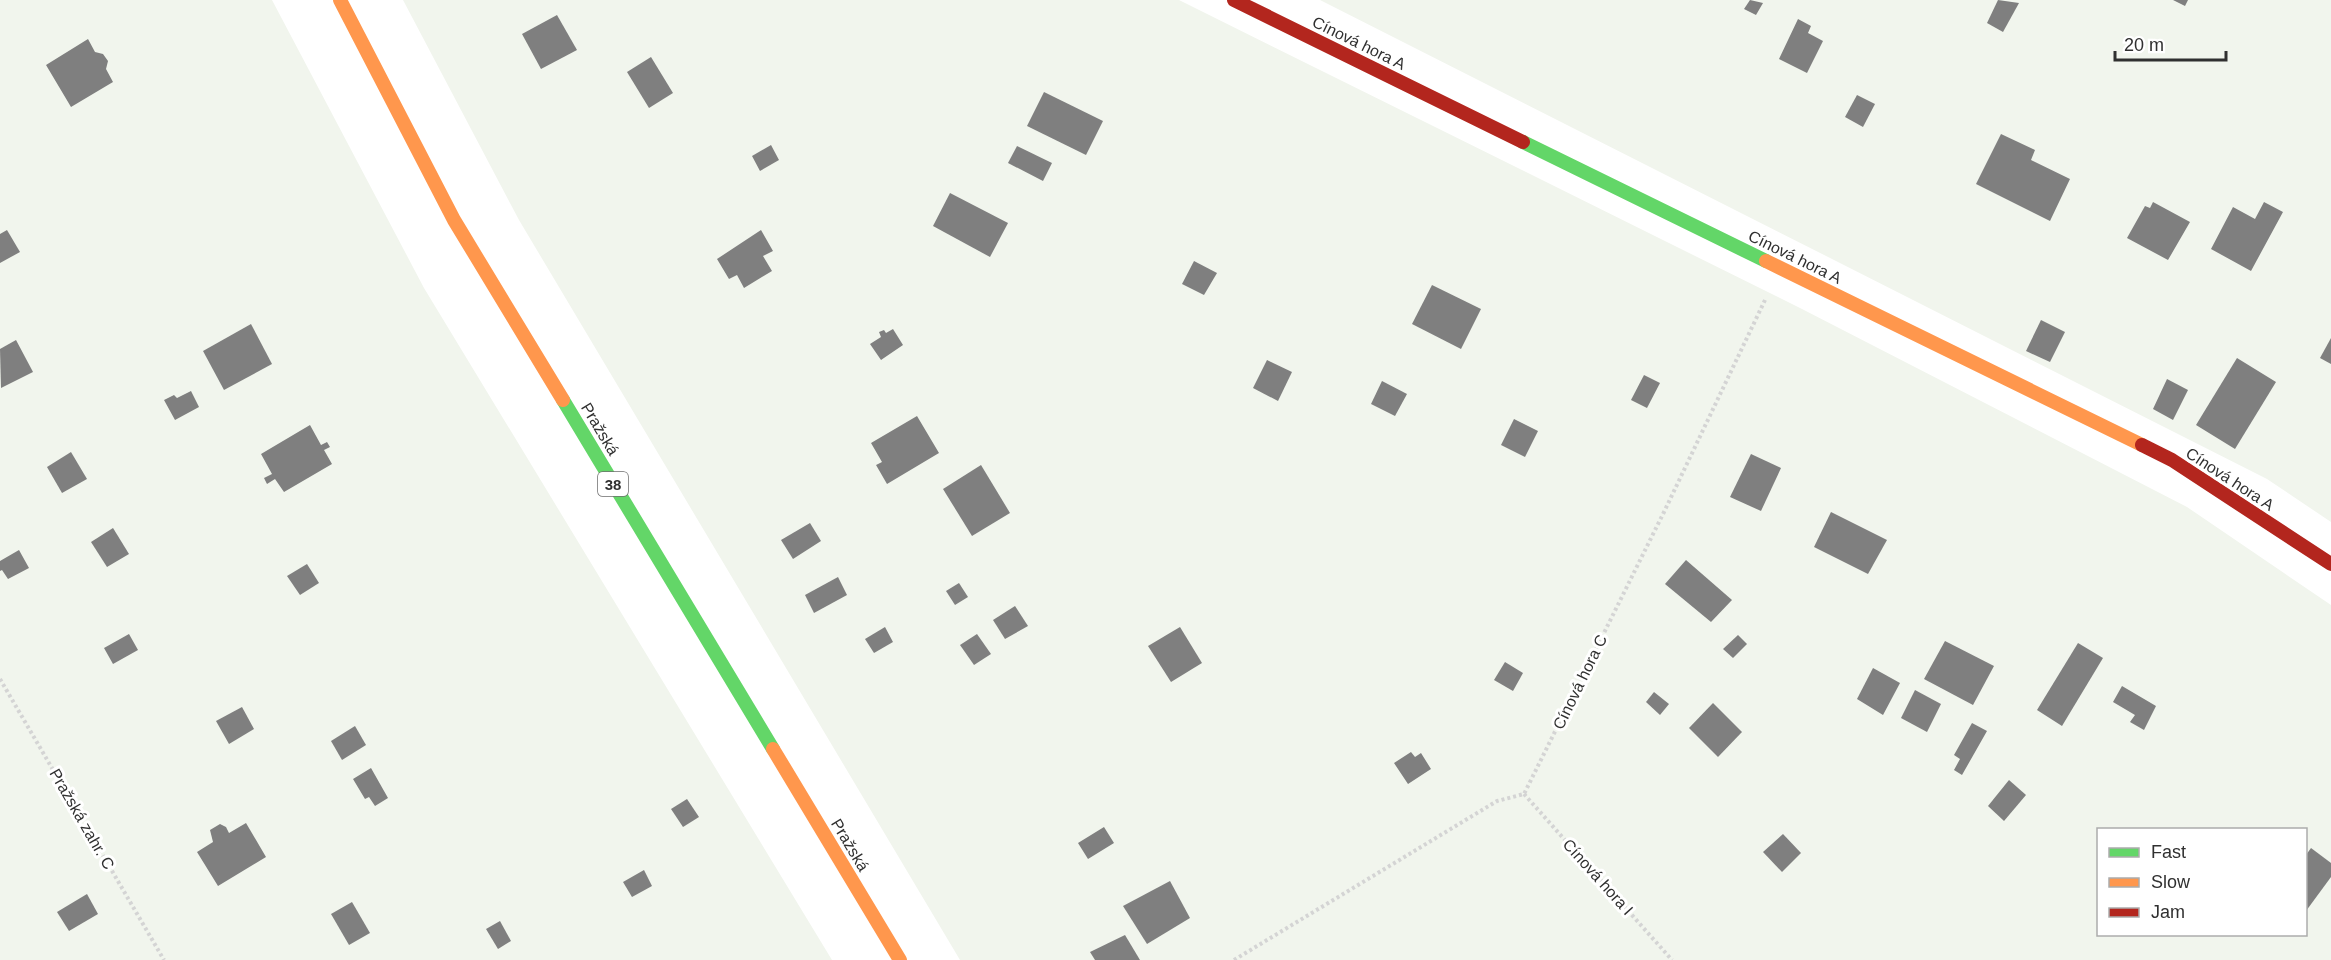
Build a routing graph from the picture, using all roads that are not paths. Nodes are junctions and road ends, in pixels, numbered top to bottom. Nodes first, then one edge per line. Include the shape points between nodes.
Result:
1 (340, 0) edge
2 (1234, 0) edge
3 (2331, 564) edge
4 (900, 960) edge

1 - 4 street, Pražská / 38 via 454,219
2 - 3 street, Cínová hora A via 2172,460

